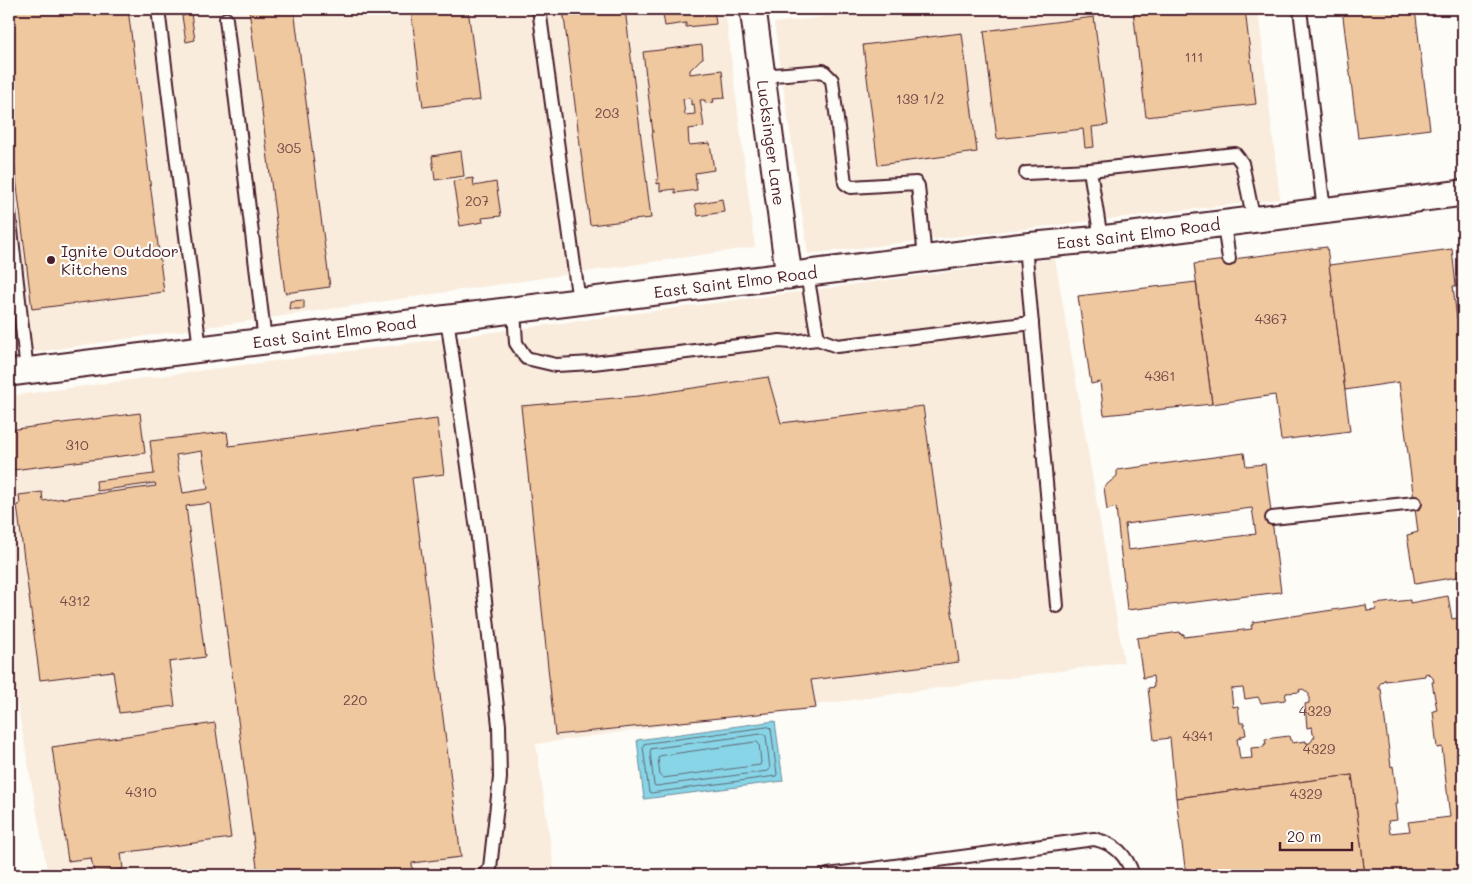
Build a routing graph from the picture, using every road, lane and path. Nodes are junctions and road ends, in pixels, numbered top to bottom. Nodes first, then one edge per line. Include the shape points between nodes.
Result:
1 (158, 9) edge
2 (539, 9) edge
3 (752, 9) edge
4 (1300, 9) edge
5 (226, 19) dead end
6 (762, 76) junction
7 (1090, 170) junction
8 (1026, 174) dead end
9 (1463, 193) edge
10 (1324, 211) junction
11 (9, 212) edge
12 (1254, 221) junction
13 (1224, 225) junction
14 (1101, 239) junction
15 (1025, 246) junction
16 (925, 258) junction
17 (1228, 260) dead end
18 (798, 275) junction
19 (579, 302) junction
20 (514, 310) junction
21 (447, 318) junction
22 (1032, 323) junction
23 (818, 339) junction
24 (265, 341) junction
25 (200, 349) junction
26 (18, 372) edge
27 (1415, 503) dead end
28 (1272, 518) dead end
29 (1057, 606) dead end
30 (484, 875) edge
31 (828, 875) edge
32 (1133, 875) edge

1 - 25 lane
2 - 19 lane
3 - 6 street, Lucksinger Lane
4 - 10 lane
5 - 24 lane
6 - 16 lane via 823,71 828,75 832,80 845,182 851,187 916,183
6 - 18 street, Lucksinger Lane
7 - 8 lane
7 - 12 lane via 1234,154 1242,163
7 - 14 lane
9 - 10 street, East Saint Elmo Road
10 - 12 street, East Saint Elmo Road
11 - 26 lane
12 - 13 street, East Saint Elmo Road
13 - 14 street, East Saint Elmo Road
13 - 17 lane
14 - 15 street, East Saint Elmo Road
15 - 16 street, East Saint Elmo Road
15 - 22 lane
16 - 18 street, East Saint Elmo Road
18 - 19 street, East Saint Elmo Road
18 - 23 lane
19 - 20 street, East Saint Elmo Road
20 - 21 street, East Saint Elmo Road
20 - 23 lane via 516,343 526,358 556,366
21 - 24 street, East Saint Elmo Road
21 - 30 lane via 500,725 500,778 490,868
22 - 23 lane via 837,346
22 - 29 lane
24 - 25 street, East Saint Elmo Road
25 - 26 street, East Saint Elmo Road
27 - 28 lane
31 - 32 lane via 1094,838 1117,848 1127,859

